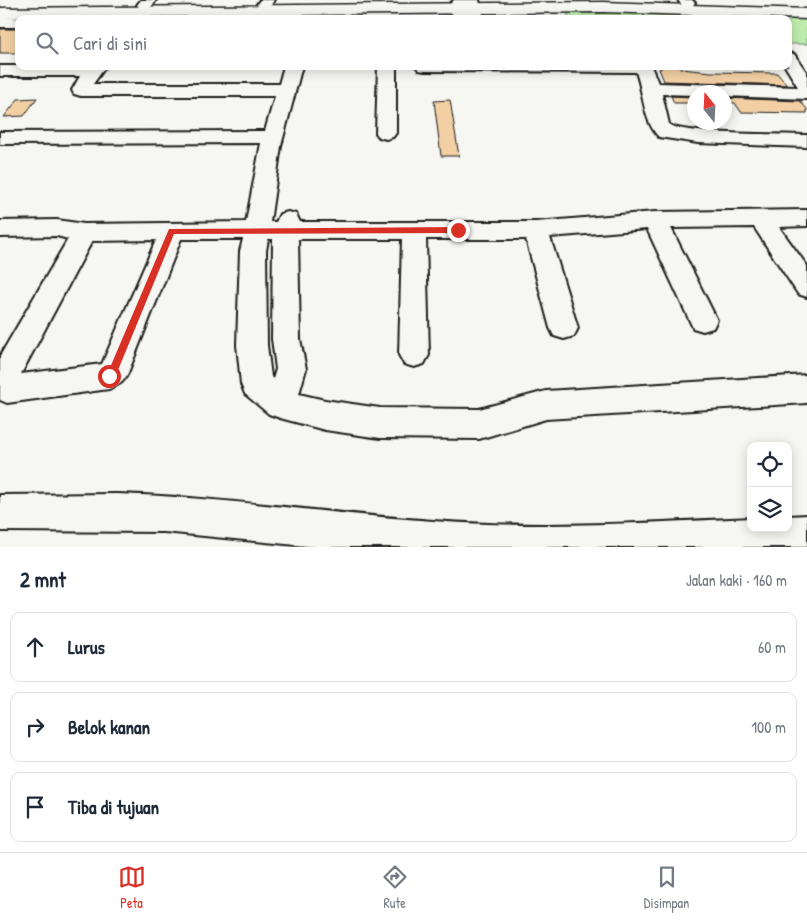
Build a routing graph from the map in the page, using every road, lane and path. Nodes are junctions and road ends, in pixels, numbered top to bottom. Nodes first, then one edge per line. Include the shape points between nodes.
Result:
1 (150, 2) edge
2 (266, 2) edge
3 (686, 2) edge
4 (0, 6) edge
5 (467, 8) edge
6 (807, 8) edge
7 (0, 13) edge
8 (807, 14) edge
9 (0, 22) edge
10 (15, 22) edge
11 (792, 52) edge
12 (12, 69) edge
13 (94, 70) edge
14 (292, 70) edge
15 (387, 70) edge
16 (645, 70) edge
17 (807, 87) edge
18 (0, 89) edge
19 (285, 90) junction
20 (807, 93) edge
21 (657, 98) junction
22 (386, 134) dead end
23 (807, 136) edge
24 (273, 137) junction
25 (0, 138) edge
26 (807, 141) edge
27 (0, 217) edge
28 (807, 218) edge
29 (761, 219) junction
30 (655, 220) junction
31 (68, 225) junction
32 (257, 225) junction
33 (287, 225) junction
34 (0, 229) edge
35 (536, 230) junction
36 (172, 231) junction
37 (414, 231) junction
38 (807, 287) edge
39 (703, 320) dead end
40 (564, 328) dead end
41 (414, 355) dead end
42 (0, 385) edge
43 (807, 389) edge
44 (280, 404) junction
45 (0, 513) edge
46 (807, 534) edge

1 - 2 highway
1 - 4 highway
2 - 5 highway
3 - 5 highway via 595,1
3 - 6 highway
5 - 7 highway
5 - 8 highway via 612,7
9 - 10 street
11 - 17 street
12 - 18 street
13 - 19 street via 81,90
14 - 19 street
15 - 22 street
16 - 21 street
19 - 24 street
20 - 21 street
21 - 23 street via 669,126 674,129
21 - 26 street via 659,126 666,134
24 - 25 street
24 - 32 street
27 - 31 street
28 - 29 street
29 - 30 street
29 - 38 street
30 - 35 street
30 - 39 street
31 - 32 street
31 - 34 street
31 - 36 street
31 - 42 street
32 - 33 street
32 - 36 street
32 - 44 street via 253,251 252,329 256,384
33 - 37 street via 326,230
33 - 44 street via 284,302 291,370
35 - 37 street
35 - 40 street
36 - 42 street via 113,373 7,388
37 - 41 street
43 - 44 street via 546,405 479,424 380,423 324,415
45 - 46 street via 186,515 469,542 570,544

